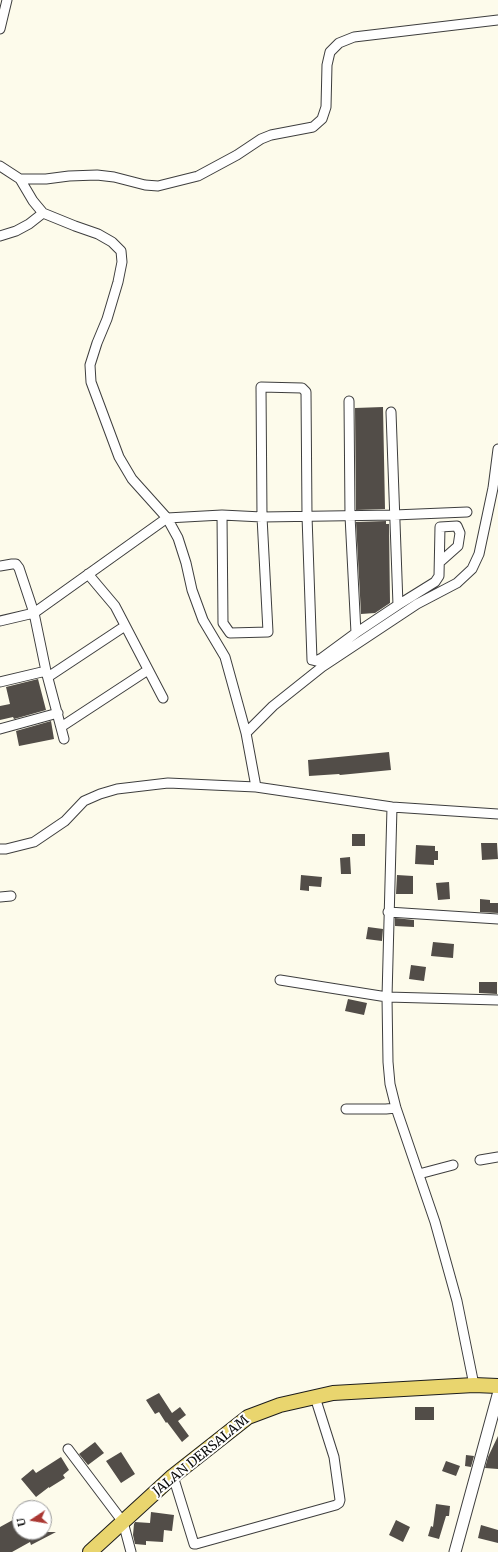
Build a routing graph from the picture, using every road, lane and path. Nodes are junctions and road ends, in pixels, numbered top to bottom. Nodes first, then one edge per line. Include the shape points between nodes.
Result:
1 (7, 0) edge
2 (498, 20) edge
3 (0, 29) edge
4 (0, 166) edge
5 (20, 179) junction
6 (44, 213) junction
7 (0, 236) edge
8 (349, 401) dead end
9 (391, 412) dead end
10 (498, 450) edge
11 (496, 481) edge
12 (467, 512) dead end
13 (222, 515) junction
14 (394, 515) junction
15 (307, 516) junction
16 (350, 516) junction
17 (262, 517) junction
18 (167, 518) junction
19 (440, 562) dead end
20 (0, 566) edge
21 (88, 574) junction
22 (398, 605) junction
23 (34, 613) junction
24 (0, 621) edge
25 (125, 626) junction
26 (356, 633) junction
27 (148, 670) junction
28 (47, 674) junction
29 (0, 682) edge
30 (163, 698) dead end
31 (58, 713) junction
32 (61, 727) junction
33 (0, 729) edge
34 (246, 733) junction
35 (64, 739) dead end
36 (256, 787) junction
37 (392, 807) junction
38 (498, 814) edge
39 (0, 849) edge
40 (11, 896) dead end
41 (0, 897) edge
42 (388, 912) junction
43 (498, 919) edge
44 (280, 980) dead end
45 (387, 997) junction
46 (498, 1000) edge
47 (396, 1108) junction
48 (346, 1109) dead end
49 (498, 1156) edge
50 (480, 1160) dead end
51 (453, 1165) dead end
52 (419, 1174) junction
53 (474, 1385) junction
54 (498, 1386) edge
55 (498, 1395) edge
56 (315, 1397) junction
57 (68, 1449) dead end
58 (173, 1476) junction
59 (123, 1522) junction
60 (194, 1548) edge
61 (90, 1552) edge
62 (131, 1552) edge
63 (455, 1552) edge

1 - 3 street
2 - 5 street via 354,37 339,43 330,52 327,65 326,107 322,119 313,127 266,137 218,167 198,176 158,186 98,175
4 - 5 street
5 - 6 street via 33,201
6 - 7 street via 16,231
6 - 18 street via 98,234 121,250 122,262 118,282 90,365 91,382 119,457 132,479
8 - 16 street
9 - 14 street
10 - 11 street
11 - 34 street via 479,554 472,569 457,583 417,604 322,667 273,706
12 - 14 street
13 - 17 street
13 - 17 street via 223,623 230,633 268,632
13 - 18 street
14 - 16 street
14 - 22 street
15 - 16 street
15 - 17 street
15 - 17 street via 306,392 302,388 261,388
15 - 26 street via 312,660 322,658
16 - 26 street
18 - 21 street
18 - 34 street via 178,538 203,620 225,657
19 - 22 street via 439,576 435,582
20 - 23 street via 16,564 19,568
21 - 23 street
21 - 25 street via 115,606
22 - 26 street
23 - 24 street
23 - 28 street
25 - 27 street
25 - 28 street
27 - 30 street
27 - 32 street
28 - 29 street
28 - 31 street
31 - 32 street
31 - 33 street
32 - 35 street
34 - 36 street
36 - 37 street
36 - 39 street via 168,783 117,789 84,801 65,821 34,842
37 - 38 street
37 - 42 street
40 - 41 street
42 - 43 street
42 - 45 street
44 - 45 street
45 - 46 street
45 - 47 street via 388,1062
47 - 48 street
47 - 52 street
49 - 50 street
51 - 52 street
52 - 53 street via 457,1302
53 - 54 main road, JALAN DERSALAM
53 - 56 main road, JALAN DERSALAM via 333,1393
55 - 63 street
56 - 58 main road, JALAN DERSALAM via 280,1405 248,1417
56 - 60 street via 334,1458 339,1503 199,1544
57 - 59 street
58 - 59 main road, JALAN DERSALAM
58 - 60 street
59 - 61 main road, JALAN DERSALAM
59 - 62 street

